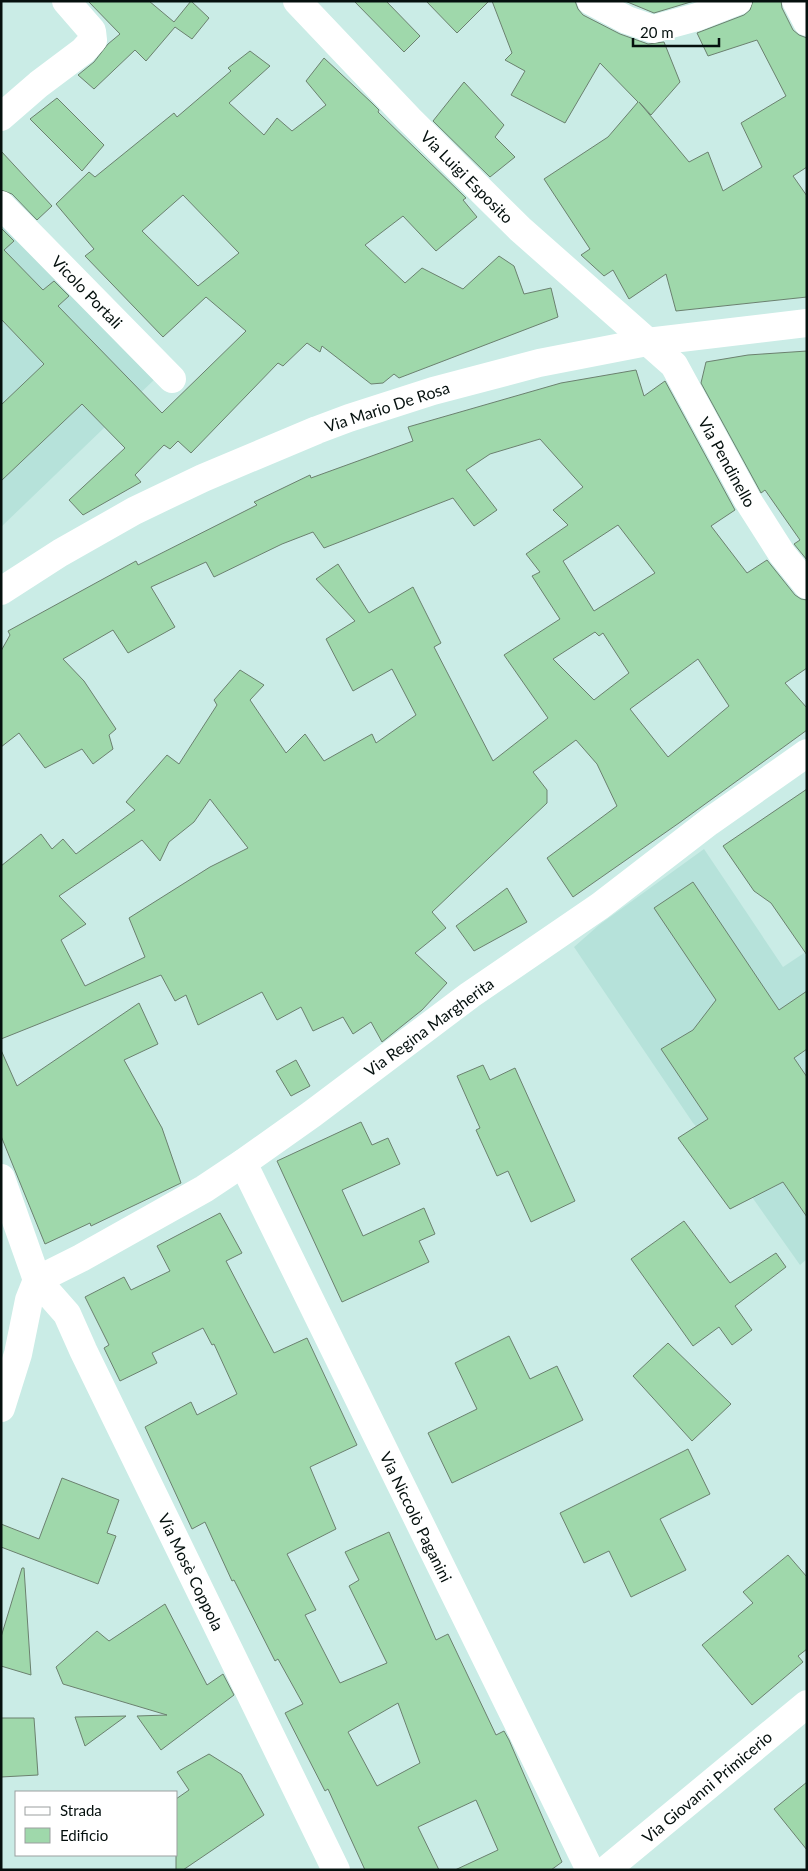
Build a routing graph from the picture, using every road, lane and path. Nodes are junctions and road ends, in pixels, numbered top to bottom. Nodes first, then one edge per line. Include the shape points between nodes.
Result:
1 (66, 1) edge
2 (297, 1) edge
3 (591, 1) edge
4 (738, 1) edge
5 (796, 1) edge
6 (807, 22) edge
7 (1, 117) edge
8 (1, 205) edge
9 (807, 322) edge
10 (647, 342) junction
11 (172, 379) dead end
12 (807, 585) edge
13 (1, 591) edge
14 (807, 753) edge
15 (243, 1163) junction
16 (1, 1178) edge
17 (37, 1280) junction
18 (1, 1408) edge
19 (807, 1704) edge
20 (336, 1870) edge
21 (590, 1870) edge
22 (606, 1870) edge

1 - 7 street via 92,31 92,40 83,51
2 - 10 street, Via Luigi Esposito via 520,229
3 - 4 street via 653,29 697,18
5 - 6 street
8 - 11 street, Vicolo Portali
9 - 10 street, Via Mario De Rosa
10 - 12 street, Via Pendinello via 674,365 747,499 782,554
10 - 13 street, Via Mario De Rosa via 539,363 433,391 317,430 134,511
14 - 15 street, Via Regina Margherita
15 - 17 street, Via Regina Margherita via 188,1199
15 - 21 street, Via Niccolò Paganini
16 - 17 street
17 - 18 street
17 - 20 street, Via Mosè Coppola via 68,1314
19 - 22 street, Via Giovanni Primicerio

